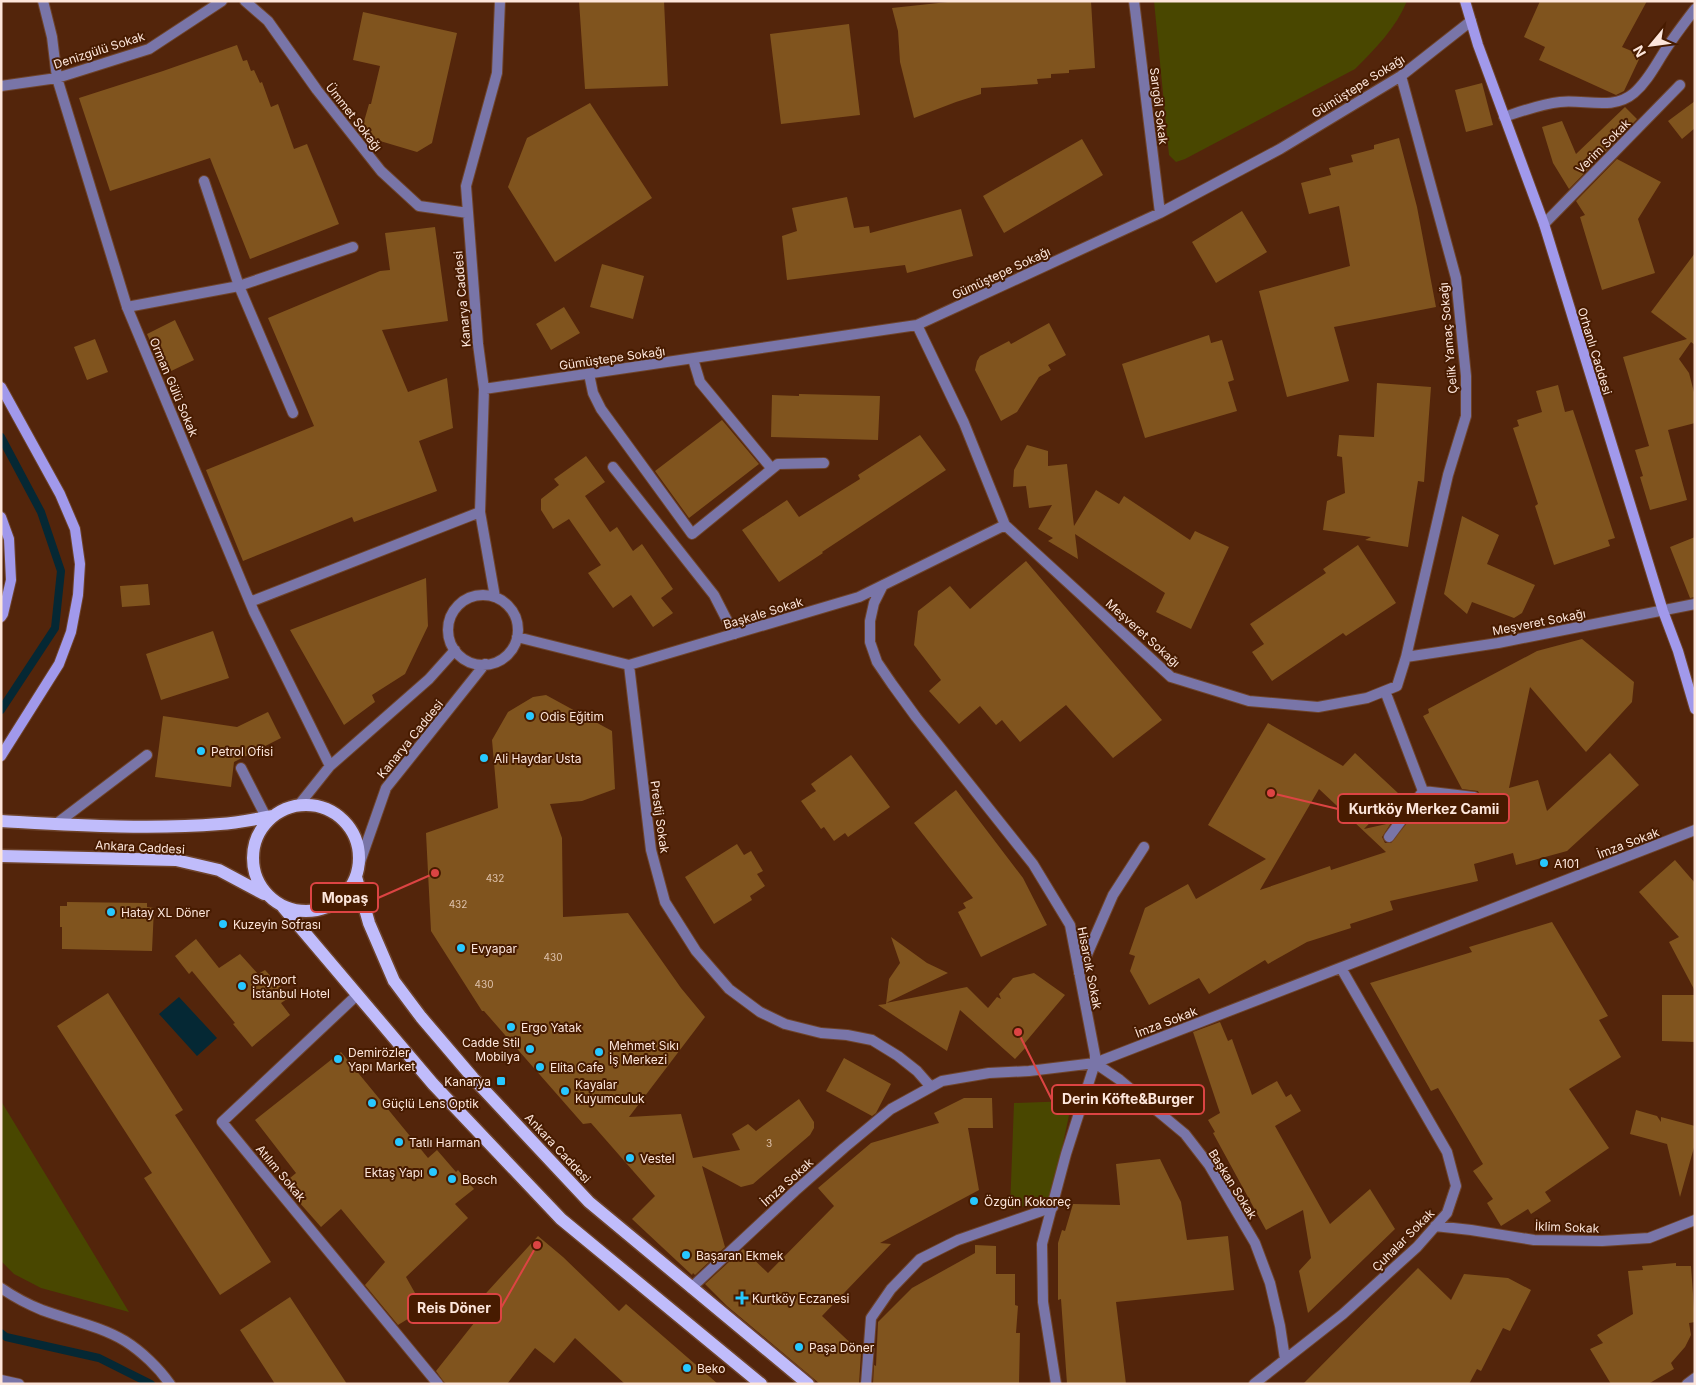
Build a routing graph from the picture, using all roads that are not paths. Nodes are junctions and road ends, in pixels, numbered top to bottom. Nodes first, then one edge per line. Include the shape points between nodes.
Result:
1 (43, 1) edge
2 (222, 1) edge
3 (245, 1) edge
4 (1134, 1) edge
5 (1465, 1) edge
6 (498, 2) edge
7 (1695, 9) edge
8 (1471, 21) junction
9 (1400, 76) junction
10 (57, 78) junction
11 (1680, 85) dead end
12 (1, 86) edge
13 (1504, 117) junction
14 (204, 181) dead end
15 (468, 213) junction
16 (1160, 213) junction
17 (1544, 224) junction
18 (353, 247) dead end
19 (238, 286) junction
20 (127, 307) junction
21 (917, 325) junction
22 (693, 359) junction
23 (589, 374) junction
24 (1, 387) edge
25 (484, 389) junction
26 (293, 412) dead end
27 (824, 463) dead end
28 (613, 467) dead end
29 (772, 469) junction
30 (480, 512) junction
31 (1, 517) edge
32 (1005, 526) junction
33 (883, 585) junction
34 (495, 597) junction
35 (250, 602) junction
36 (1695, 604) edge
37 (1663, 611) junction
38 (1, 617) edge
39 (734, 634) junction
40 (517, 637) junction
41 (455, 650) junction
42 (1406, 657) junction
43 (485, 664) junction
44 (629, 666) junction
45 (1386, 691) junction
46 (1695, 709) edge
47 (147, 755) dead end
48 (1, 756) edge
49 (330, 766) junction
50 (241, 768) dead end
51 (1424, 791) junction
52 (1474, 797) dead end
53 (298, 806) junction
54 (270, 816) junction
55 (1, 821) edge
56 (56, 824) junction
57 (1695, 830) edge
58 (1389, 838) dead end
59 (1144, 847) dead end
60 (1, 856) edge
61 (357, 871) junction
62 (269, 897) junction
63 (283, 907) junction
64 (1341, 968) junction
65 (1079, 973) junction
66 (357, 995) junction
67 (1095, 1063) junction
68 (931, 1088) junction
69 (1052, 1207) junction
70 (1695, 1220) edge
71 (1435, 1226) junction
72 (1, 1288) edge
73 (691, 1288) junction
74 (1285, 1359) junction
75 (1695, 1378) edge
76 (1, 1380) edge
77 (20, 1384) edge
78 (170, 1384) edge
79 (438, 1384) edge
80 (761, 1384) edge
81 (808, 1384) edge
82 (866, 1384) edge
83 (1056, 1384) edge
84 (1254, 1384) edge
85 (1687, 1384) edge

1 - 10 street, Orman Gülü Sokak
2 - 10 street, Denizgülü Sokak via 149,49
3 - 15 street, Ümmet Sokağı via 268,21 381,171 419,206
4 - 16 street, Sarıgöl Sokak
5 - 8 street, Orhanlı Caddesi
6 - 15 street, Kanarya Caddesi via 496,74 466,186
7 - 13 street via 1647,79 1627,98 1605,104 1561,102
8 - 9 street, Gümüştepe Sokağı
8 - 13 street, Orhanlı Caddesi
9 - 16 street, Gümüştepe Sokağı via 1280,149
9 - 42 street, Çelik Yamaç Sokağı via 1456,278 1466,376 1466,416 1448,475
10 - 12 street, Denizgülü Sokak
10 - 20 street, Orman Gülü Sokak
11 - 17 street, Verim Sokak
13 - 17 street, Orhanlı Caddesi
14 - 19 street
15 - 25 street, Kanarya Caddesi
16 - 21 street, Gümüştepe Sokağı
17 - 37 street, Orhanlı Caddesi
18 - 19 street
19 - 20 street
19 - 26 street
20 - 35 street, Orman Gülü Sokak
21 - 22 street, Gümüştepe Sokağı
21 - 32 street, Meşveret Sokağı via 964,424
22 - 23 street, Gümüştepe Sokağı
22 - 29 street via 700,382
23 - 25 street, Gümüştepe Sokağı
23 - 29 street via 601,409 692,534
24 - 48 street via 60,494 75,528 80,564 71,632 59,664
25 - 30 street, Kanarya Caddesi
27 - 29 street via 778,464
28 - 39 street via 714,594
30 - 34 street, Kanarya Caddesi
30 - 35 street
31 - 38 street via 9,539 11,580
32 - 33 street, Başkale Sokak
32 - 45 street, Meşveret Sokağı via 1172,677 1249,701 1318,707
33 - 39 street, Başkale Sokak via 859,597
33 - 65 street, Hisarcık Sokak via 870,621 870,642 878,662 916,717 1033,864 1070,925
34 - 40 street via 512,610 517,620
34 - 41 street via 474,596 456,608 450,618 449,629
35 - 49 street, Orman Gülü Sokak
36 - 37 street, Meşveret Sokağı
37 - 42 street, Meşveret Sokağı
37 - 46 street, Orhanlı Caddesi
39 - 44 street, Başkale Sokak
40 - 43 street via 504,658
40 - 44 street
41 - 43 street via 463,658
41 - 49 street, Kanarya Caddesi via 429,679
42 - 45 street via 1397,686
43 - 61 street, Kanarya Caddesi via 386,788
44 - 68 street, Prestij Sokak via 651,850 665,902 696,951 729,989 760,1012 803,1029 872,1040 917,1071
45 - 51 street
47 - 56 street
49 - 53 street, Kanarya Caddesi
50 - 54 street
51 - 52 street
51 - 58 street
53 - 54 main road
53 - 61 main road via 306,804 324,808 340,817 352,830 358,847
54 - 56 main road, Ankara Caddesi via 202,825
54 - 62 main road via 254,846 253,864 258,882
55 - 56 main road, Ankara Caddesi
57 - 64 street, İmza Sokak
59 - 65 street via 1113,895
60 - 62 main road, Ankara Caddesi via 176,860 219,870
61 - 63 main road via 345,895 332,905 316,911
61 - 73 main road, Ankara Caddesi via 369,923 386,964 394,981 421,1017 473,1078 589,1202
62 - 63 main road
63 - 66 main road
64 - 67 street, İmza Sokak
64 - 71 street, Çuhalar Sokak via 1447,1152 1456,1186 1447,1214
65 - 67 street, Hisarcık Sokak
66 - 79 street, Atılım Sokak via 222,1122
66 - 80 main road via 433,1084 561,1219
67 - 68 street, İmza Sokak via 990,1073 942,1081
67 - 69 street, Hisarcık Sokak
67 - 74 street, Başkan Sokak via 1185,1134 1209,1165 1258,1251 1270,1282
68 - 73 street, İmza Sokak via 891,1109 844,1148
69 - 82 street via 958,1240 920,1260 891,1289 871,1318
69 - 83 street, Hisarcık Sokak via 1042,1244 1043,1302
70 - 71 street, İklim Sokak via 1649,1238 1602,1241 1534,1240
71 - 74 street, Çuhalar Sokak via 1417,1247 1343,1314
72 - 78 street via 41,1310 125,1341 147,1358
73 - 81 main road, Ankara Caddesi
74 - 84 street, Çuhalar Sokak
75 - 85 street
76 - 77 street

